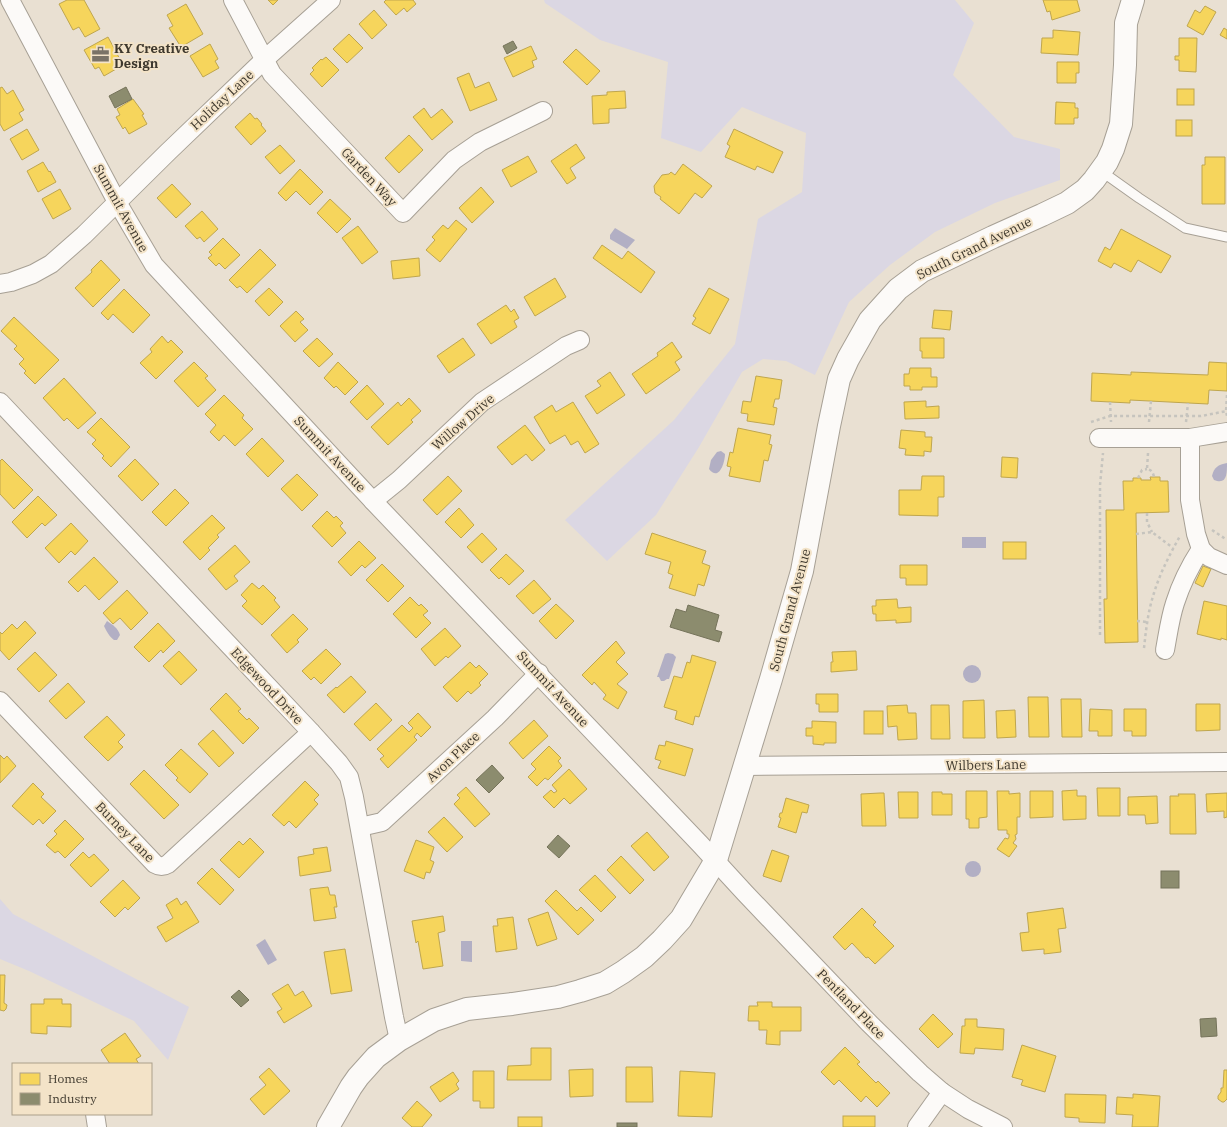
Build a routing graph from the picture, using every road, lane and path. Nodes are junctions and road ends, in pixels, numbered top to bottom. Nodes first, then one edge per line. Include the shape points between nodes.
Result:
1 (10, 0) edge
2 (233, 0) edge
3 (330, 0) edge
4 (1133, 0) edge
5 (265, 59) junction
6 (543, 111) dead end
7 (1101, 171) junction
8 (117, 202) junction
9 (1227, 237) edge
10 (0, 284) edge
11 (580, 340) dead end
12 (1227, 396) edge
13 (0, 402) edge
14 (1226, 411) edge
15 (1227, 416) edge
16 (1091, 422) dead end
17 (1227, 432) edge
18 (1099, 438) joint
19 (1190, 438) junction
20 (1147, 469) dead end
21 (1138, 478) dead end
22 (373, 501) junction
23 (1147, 512) dead end
24 (1194, 526) junction
25 (1152, 532) junction
26 (1136, 534) dead end
27 (1173, 548) junction
28 (1201, 549) junction
29 (1227, 565) edge
30 (1137, 621) dead end
31 (1147, 622) junction
32 (1100, 635) dead end
33 (1144, 648) dead end
34 (1165, 650) dead end
35 (539, 673) junction
36 (0, 701) edge
37 (311, 732) junction
38 (1227, 762) edge
39 (744, 766) junction
40 (360, 827) junction
41 (716, 860) junction
42 (399, 1040) junction
43 (942, 1092) junction
44 (95, 1115) edge
45 (97, 1127) edge
46 (328, 1127) edge
47 (917, 1127) edge
48 (1003, 1127) edge

1 - 8 street, Summit Avenue
2 - 5 street, Garden Way
3 - 5 street, Holiday Lane
4 - 7 main road, South Grand Avenue via 1126,23 1121,124 1113,149
5 - 6 street, Garden Way via 272,74 403,213 454,160 480,142
5 - 8 street, Holiday Lane
7 - 9 lane via 1185,228
7 - 39 main road, South Grand Avenue via 1085,190 1067,203 922,271 898,289 870,320 839,379 802,571
8 - 10 street via 51,264 33,274
8 - 22 street, Summit Avenue via 154,265
11 - 22 street, Willow Drive via 566,346 482,402
12 - 14 path
13 - 37 street, Edgewood Drive
14 - 15 path
14 - 16 path via 1201,416 1110,416
17 - 19 street
18 - 19 street
18 - 32 path via 1104,448 1100,485
19 - 24 street via 1190,500
20 - 21 path via 1142,470
22 - 35 street, Summit Avenue
23 - 25 path via 1147,522
24 - 27 path via 1184,530
24 - 28 street
25 - 26 path
25 - 27 path
27 - 31 path via 1154,592
28 - 29 street via 1209,557
28 - 34 street via 1182,583 1174,604
30 - 31 path
31 - 33 path
35 - 40 street, Avon Place via 495,718 382,822
35 - 41 street, Summit Avenue
36 - 37 street, Burney Lane via 158,866 168,864
37 - 40 street, Edgewood Drive via 349,777
38 - 39 street, Wilbers Lane
39 - 41 main road, South Grand Avenue
40 - 42 street, Edgewood Drive
41 - 42 main road, South Grand Avenue via 681,919 644,957 623,972 597,986 558,997 467,1009 448,1014
41 - 43 street, Pentland Place via 868,1022
42 - 46 main road, South Grand Avenue via 376,1057 358,1077
43 - 47 street
43 - 48 street, Pentland Place
44 - 45 street

